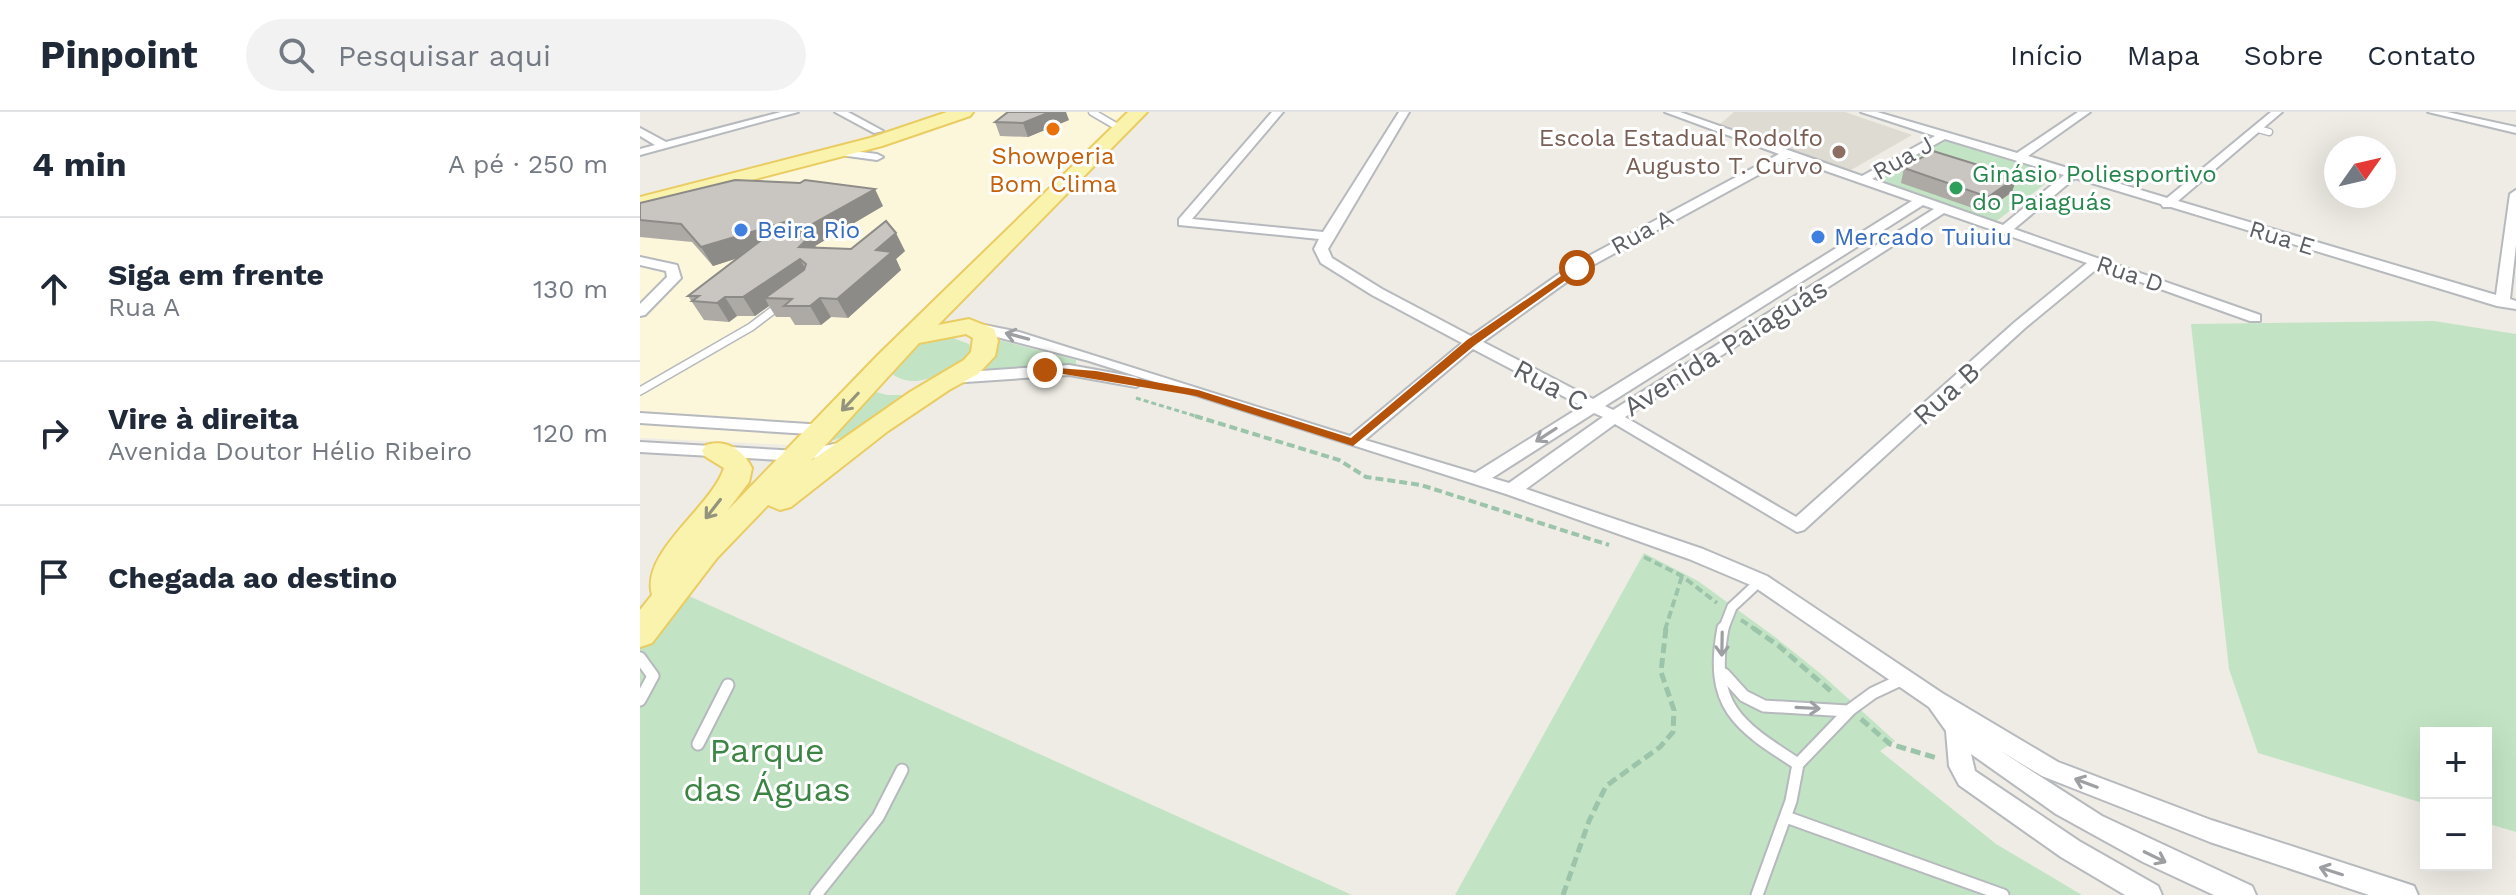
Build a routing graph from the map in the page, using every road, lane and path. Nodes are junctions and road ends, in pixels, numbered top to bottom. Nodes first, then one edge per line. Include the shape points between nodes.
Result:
1 (793, 112) edge
2 (841, 112) edge
3 (932, 112) edge
4 (1092, 112) edge
5 (1138, 112) edge
6 (1278, 112) edge
7 (1404, 112) edge
8 (1670, 112) edge
9 (1721, 112) edge
10 (1868, 112) edge
11 (2065, 112) edge
12 (2085, 112) edge
13 (2277, 112) edge
14 (2433, 112) edge
15 (964, 113) edge
16 (1112, 120) edge
17 (1703, 123) junction
18 (2516, 130) edge
19 (640, 131) edge
20 (878, 131) junction
21 (2032, 133) dead end
22 (1944, 135) junction
23 (665, 146) junction
24 (640, 152) edge
25 (837, 152) junction
26 (2009, 152) junction
27 (1789, 153) junction
28 (877, 157) dead end
29 (2072, 174) junction
30 (1862, 180) junction
31 (640, 193) edge
32 (1921, 201) junction
33 (640, 203) edge
34 (2515, 203) edge
35 (2167, 204) junction
36 (1942, 209) junction
37 (2005, 230) junction
38 (1327, 236) junction
39 (640, 261) edge
40 (2097, 262) junction
41 (960, 291) junction
42 (786, 301) edge
43 (2509, 304) edge
44 (640, 312) edge
45 (2255, 318) dead end
46 (974, 327) junction
47 (911, 337) junction
48 (1471, 343) junction
49 (876, 374) junction
50 (947, 380) junction
51 (640, 391) edge
52 (1198, 393) junction
53 (1128, 395) dead end
54 (1591, 406) junction
55 (1614, 417) junction
56 (640, 418) edge
57 (824, 430) junction
58 (1353, 442) junction
59 (851, 445) junction
60 (640, 447) edge
61 (716, 451) junction
62 (799, 456) junction
63 (1476, 480) junction
64 (1512, 490) junction
65 (1797, 526) joint
66 (1619, 548) dead end
67 (1633, 553) dead end
68 (1682, 576) junction
69 (1760, 581) junction
70 (670, 599) junction
71 (1729, 611) junction
72 (640, 634) edge
73 (640, 658) edge
74 (1723, 674) junction
75 (1906, 678) junction
76 (728, 685) dead end
77 (1934, 699) junction
78 (640, 700) edge
79 (1850, 710) junction
80 (1957, 731) junction
81 (698, 744) dead end
82 (1798, 764) junction
83 (1961, 766) junction
84 (902, 770) dead end
85 (1786, 817) junction
86 (816, 895) edge
87 (1563, 895) edge
88 (1757, 895) edge
89 (2003, 895) edge
90 (2149, 895) edge
91 (2243, 895) edge
92 (2405, 895) edge

1 - 23 street
2 - 20 street
3 - 20 main road
4 - 16 lane
5 - 16 main road
6 - 38 street via 1183,222
7 - 38 street
8 - 17 street
9 - 17 street
10 - 22 street, Rua E
11 - 21 street
12 - 26 street via 2055,136
13 - 35 street via 2263,130
14 - 18 street
15 - 25 main road
16 - 41 main road
17 - 27 street
19 - 23 street
20 - 31 main road
22 - 26 street, Rua E
22 - 30 street, Rua J
23 - 24 street
25 - 28 street
25 - 33 main road
26 - 29 street, Rua E
27 - 30 street
27 - 48 street, Rua A via 1577,268
29 - 35 street, Rua E
29 - 37 street
30 - 32 street
32 - 36 street
32 - 54 street, Avenida Paiaguás
34 - 43 street
35 - 43 street, Rua E
36 - 37 street
36 - 55 street, Avenida Paiaguás
37 - 40 street, Rua D
38 - 48 street, Rua C via 1321,249 1326,260
39 - 44 street via 672,268 674,278
40 - 45 street, Rua D
40 - 65 street, Rua B
41 - 46 main road via 958,310
41 - 47 main road
42 - 51 lane
46 - 47 main road
46 - 50 main road via 987,342 980,360
52 -> 46 street via 1094,358
47 - 49 main road
48 - 54 street, Rua C
48 - 58 street, Rua A
49 - 50 main road via 902,387
49 -> 57 main road
50 - 52 street via 1069,370
50 - 59 main road
52 - 58 street
53 - 66 path via 1339,460 1348,471 1399,485 1421,485
54 - 55 street, Rua C
54 -> 63 street, Avenida Paiaguás
55 - 64 street, Avenida Paiaguás
55 - 65 street, Rua C
56 - 57 street
57 - 62 main road
58 - 63 street
59 - 62 street
59 - 70 main road via 781,499
60 - 61 street
61 - 62 street
61 -> 70 main road via 734,460 734,482 677,551 664,575
62 - 70 main road via 706,550
63 - 64 street
64 - 69 street via 1665,541
67 - 68 path
68 - 71 path
68 - 87 path via 1661,654 1674,731 1604,789
69 - 71 lane
69 - 75 street
70 - 72 main road
71 -> 74 lane via 1720,644
71 - 79 path via 1779,646
73 - 78 lane via 653,676
74 -> 79 lane via 1744,696 1764,706
74 - 82 lane via 1727,707 1735,717
75 - 77 street
75 - 79 lane
76 - 81 lane
77 - 80 street
92 -> 77 street via 2210,831 2050,769
79 - 82 lane
79 - 83 path via 1890,744
80 - 83 street
80 -> 91 street via 2048,799 2155,858
82 - 85 lane
83 - 90 street via 1982,791
84 - 86 lane via 896,789
85 - 88 lane
85 - 89 lane

